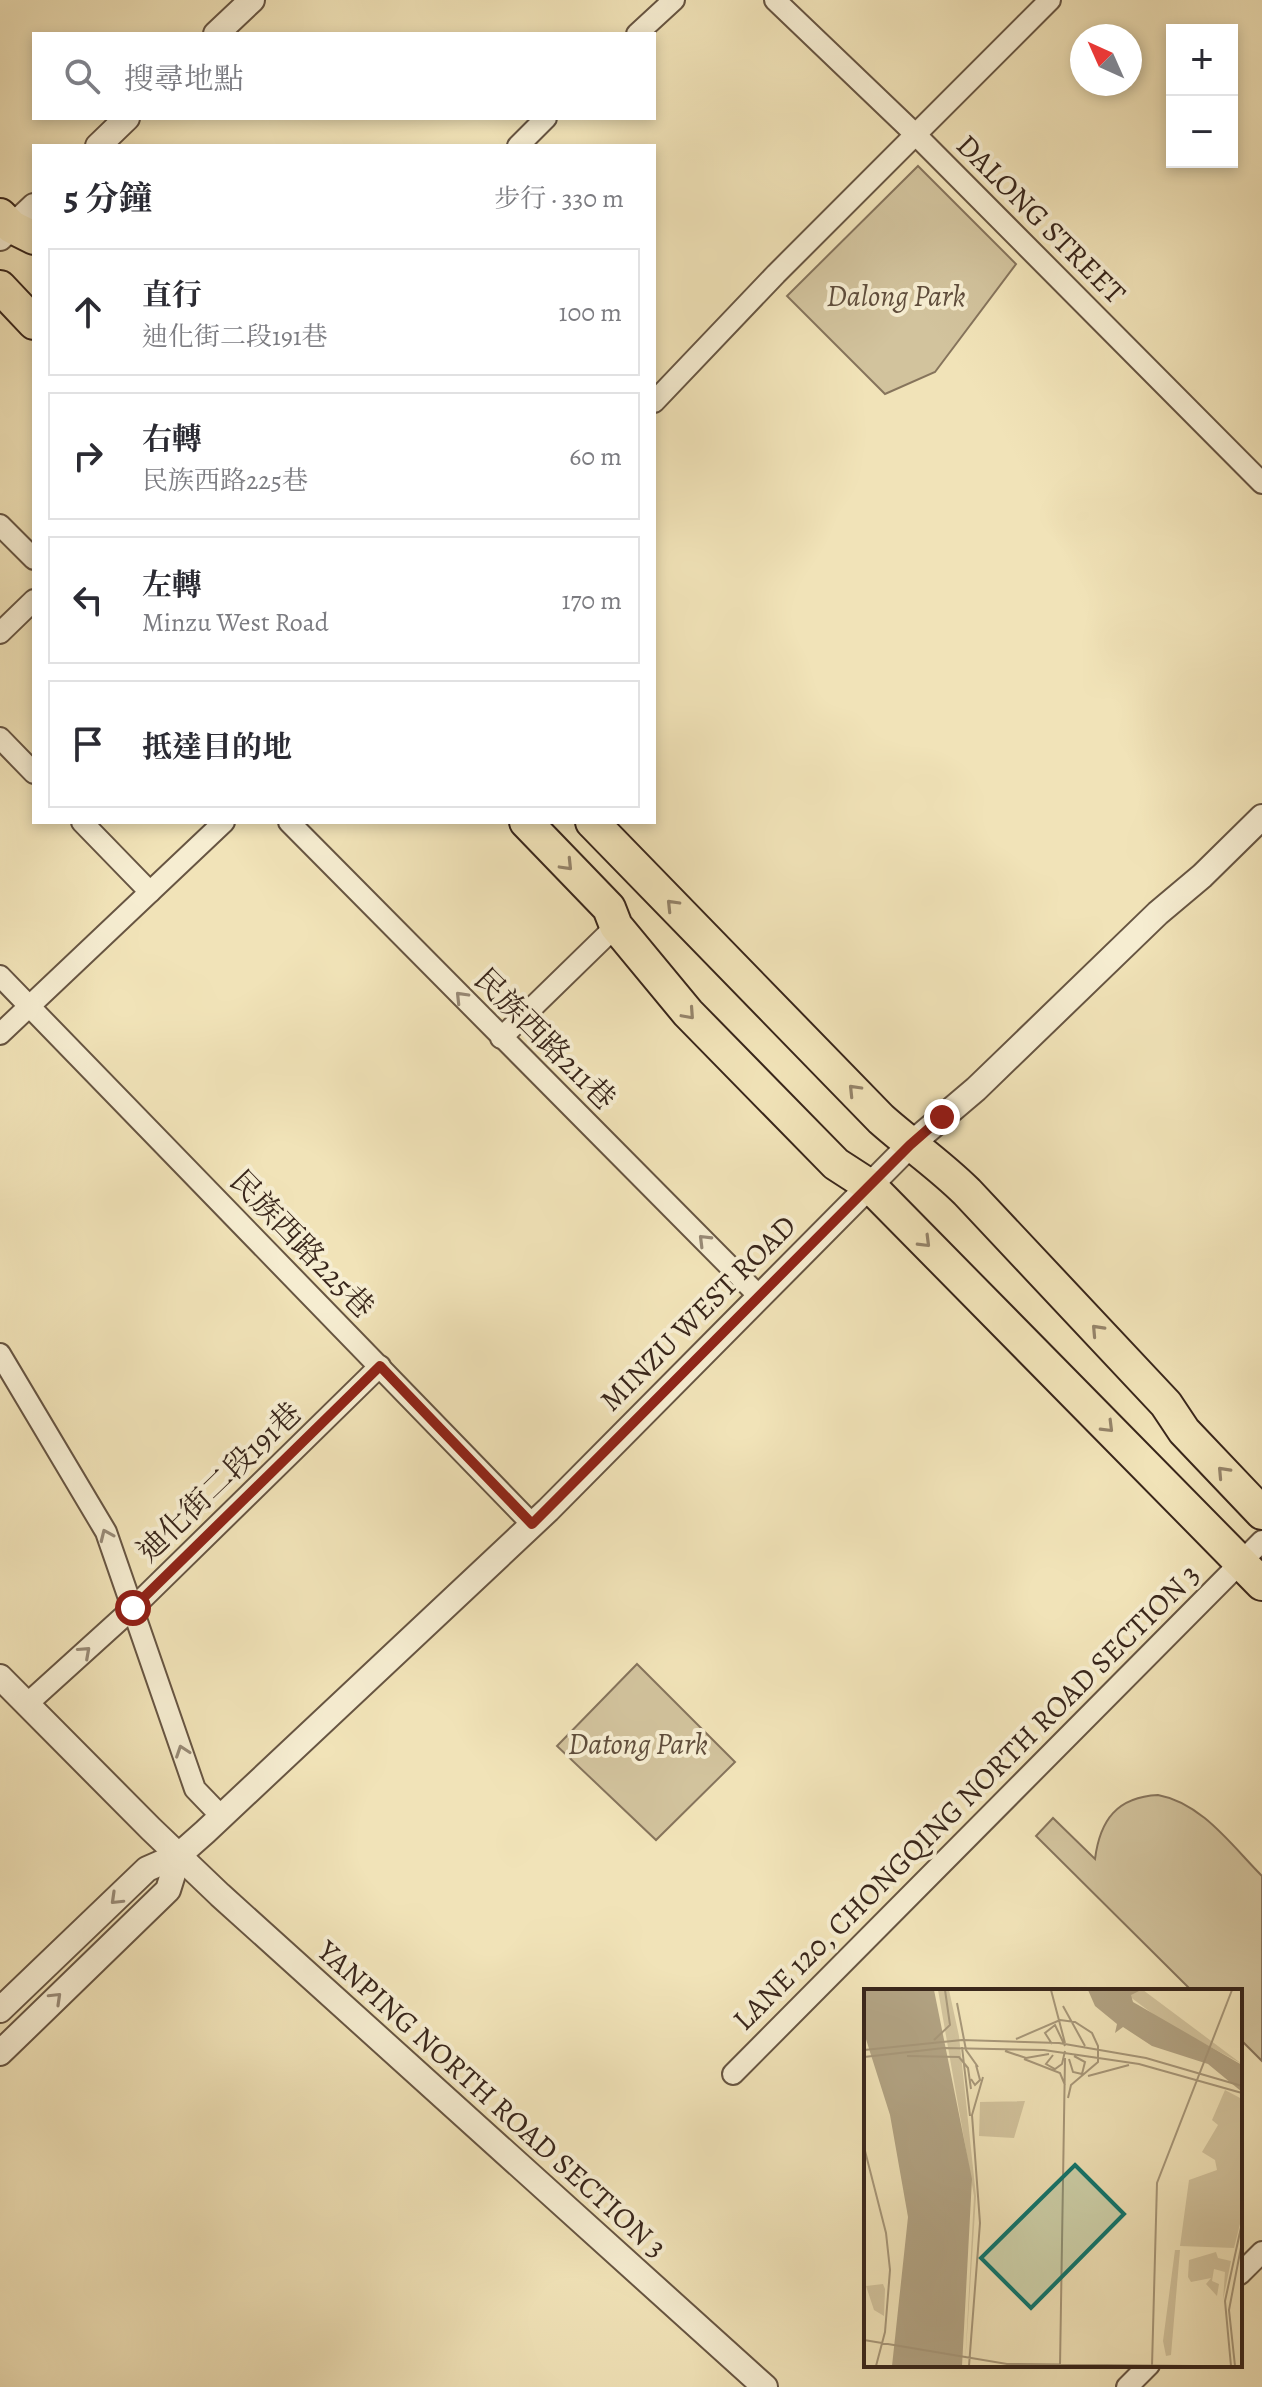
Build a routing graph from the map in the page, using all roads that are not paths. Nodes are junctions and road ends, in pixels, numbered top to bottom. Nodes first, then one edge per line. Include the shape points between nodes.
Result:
1 (252, 0) edge
2 (674, 0) edge
3 (775, 0) edge
4 (1050, 0) edge
5 (218, 32) edge
6 (639, 32) edge
7 (125, 120) edge
8 (544, 120) edge
9 (915, 134) junction
10 (100, 144) edge
11 (520, 144) edge
12 (0, 287) edge
13 (32, 321) edge
14 (656, 400) edge
15 (1262, 483) edge
16 (0, 525) edge
17 (32, 557) edge
18 (32, 602) edge
19 (0, 633) edge
20 (0, 738) edge
21 (32, 771) edge
22 (1262, 817) edge
23 (84, 824) edge
24 (222, 824) edge
25 (291, 824) edge
26 (528, 824) edge
27 (594, 824) edge
28 (150, 892) junction
29 (616, 926) junction
30 (0, 976) edge
31 (29, 1006) junction
32 (0, 1034) edge
33 (501, 1038) junction
34 (910, 1145) junction
35 (870, 1186) junction
36 (759, 1296) junction
37 (0, 1354) edge
38 (380, 1366) junction
39 (1262, 1513) edge
40 (532, 1524) junction
41 (1255, 1563) edge
42 (133, 1608) junction
43 (0, 1677) edge
44 (27, 1704) junction
45 (221, 1816) junction
46 (179, 1855) junction
47 (0, 2010) edge
48 (0, 2053) edge
49 (733, 2074) dead end
50 (1262, 2252) edge
51 (1242, 2272) edge
52 (1147, 2367) edge
53 (765, 2387) edge
54 (1127, 2387) edge

1 - 5 street
2 - 6 street
3 - 9 street, DALONG STREET
4 - 9 street
7 - 10 street
8 - 11 street
9 - 14 street
9 - 15 street, DALONG STREET
12 - 13 main road
16 - 17 street
18 - 19 street
20 - 21 street
22 - 34 street, MINZU WEST ROAD via 976,1089
23 - 28 street
24 - 28 street
33 -> 25 street, 民族西路211巷
26 -> 29 main road via 609,908
34 -> 27 main road
28 - 31 street
29 - 33 street
29 -> 35 main road via 699,1024 836,1164
30 - 31 street, 民族西路225巷
31 - 32 street
31 - 38 street, 民族西路225巷
36 -> 33 street, 民族西路211巷
34 - 35 street, MINZU WEST ROAD
39 -> 34 main road via 967,1192
35 - 36 street, MINZU WEST ROAD
35 -> 41 main road
36 - 40 street, MINZU WEST ROAD
42 -> 37 street via 106,1532
38 - 40 street, 民族西路225巷
38 - 42 street, 迪化街二段191巷
40 - 45 street, MINZU WEST ROAD
41 - 49 street, LANE 120, CHONGQING NORTH ROAD SECTION 3
44 -> 42 street, 迪化街二段191巷
45 -> 42 street via 195,1789
43 - 44 street, YANPING NORTH ROAD SECTION 3
44 - 46 street, YANPING NORTH ROAD SECTION 3
45 - 46 street, MINZU WEST ROAD
46 -> 47 street, MINZU WEST ROAD via 147,1869
48 -> 46 street, MINZU WEST ROAD via 168,1890
46 - 53 street, YANPING NORTH ROAD SECTION 3
50 - 51 street
52 - 54 street

